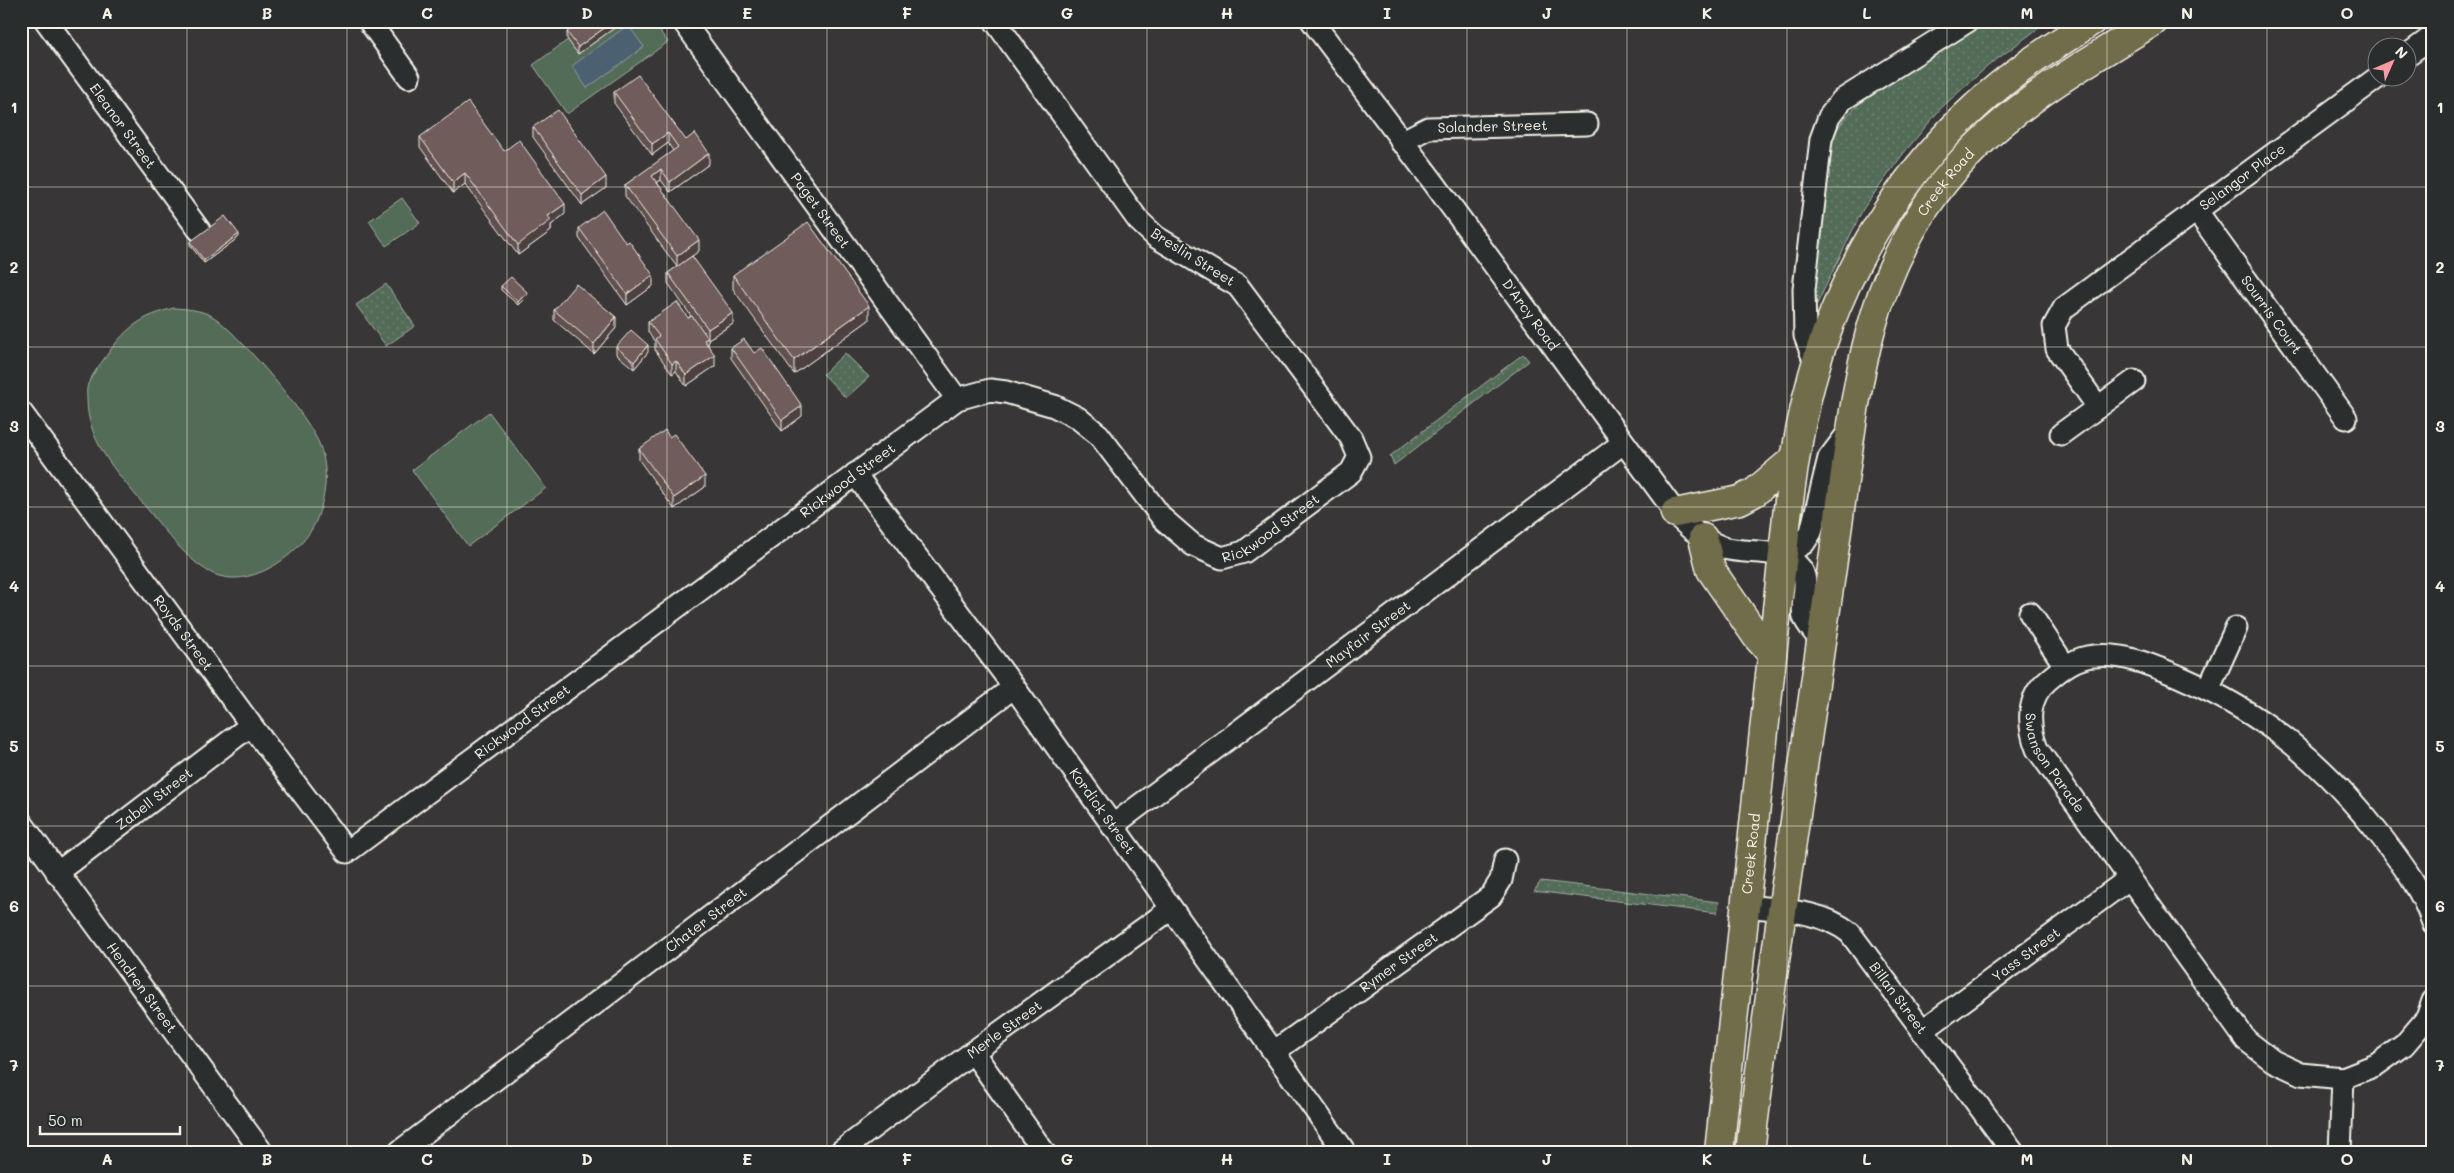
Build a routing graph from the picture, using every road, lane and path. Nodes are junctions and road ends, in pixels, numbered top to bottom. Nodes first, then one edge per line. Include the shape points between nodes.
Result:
1 (46, 21) edge
2 (369, 21) edge
3 (683, 21) edge
4 (995, 21) edge
5 (1312, 21) edge
6 (2092, 21) edge
7 (2154, 21) edge
8 (1958, 24) edge
9 (2433, 36) edge
10 (2416, 49) edge
11 (409, 77) dead end
12 (2366, 86) edge
13 (1587, 124) dead end
14 (1401, 142) junction
15 (2196, 210) junction
16 (199, 230) dead end
17 (1816, 365) junction
18 (2134, 381) dead end
19 (958, 399) junction
20 (2098, 407) junction
21 (21, 412) edge
22 (2346, 418) dead end
23 (1851, 429) junction
24 (2061, 434) dead end
25 (1623, 443) junction
26 (1795, 458) junction
27 (1350, 472) joint
28 (855, 474) junction
29 (1675, 512) junction
30 (1703, 538) junction
31 (1783, 556) junction
32 (2030, 613) dead end
33 (2236, 628) dead end
34 (1822, 642) junction
35 (1772, 654) junction
36 (2065, 666) junction
37 (1014, 687) junction
38 (2208, 690) junction
39 (251, 725) junction
40 (21, 822) edge
41 (1112, 826) junction
42 (347, 852) joint
43 (1505, 860) dead end
44 (57, 872) junction
45 (2130, 878) junction
46 (1744, 906) junction
47 (1171, 909) junction
48 (1782, 911) junction
49 (2433, 923) edge
50 (2431, 1014) edge
51 (1922, 1031) junction
52 (1276, 1051) junction
53 (973, 1052) junction
54 (2343, 1078) junction
55 (262, 1152) edge
56 (399, 1152) edge
57 (840, 1152) edge
58 (1044, 1152) edge
59 (1346, 1152) edge
60 (1719, 1152) edge
61 (1750, 1152) edge
62 (2013, 1152) edge
63 (2340, 1152) edge

1 - 16 street, Eleanor Street
2 - 11 street
3 - 19 street, Paget Street
4 - 27 street, Breslin Street via 1138,220 1156,237 1238,286 1351,438 1359,457
5 - 14 street, D'Arcy Road
6 - 17 main road, Creek Road via 1997,88 1952,129 1910,177 1856,266 1826,332
7 - 23 main road, Creek Road via 2054,82 2008,116 1974,147 1937,192 1902,248 1874,314
8 - 17 street via 1842,100 1828,117 1819,152 1804,289 1805,336
9 - 10 street
12 - 15 street, Selangor Place
13 - 14 street, Solander Street via 1428,128
14 - 25 street, D'Arcy Road
15 - 20 street, Selangor Place via 2064,308 2054,326 2057,349
15 - 22 street, Sourris Court
17 - 26 main road, Creek Road
18 - 20 street
19 - 27 street, Rickwood Street via 976,392 1006,392 1054,406 1078,418 1099,435 1163,520 1193,545 1222,558 1244,552
19 - 28 street, Rickwood Street
20 - 24 street
21 - 39 street, Royds Street
23 - 31 street, Creek Road via 1829,458 1811,532 1804,543
23 - 34 main road, Creek Road
25 - 29 street, D'Arcy Road
25 - 41 street, Mayfair Street
26 - 29 main road via 1755,492 1740,500
26 - 31 main road, Creek Road
28 - 37 street, Kordick Street
28 - 42 street, Rickwood Street
29 - 30 street, D'Arcy Road
30 - 31 street, D'Arcy Road via 1731,550
30 - 35 main road via 1711,570 1757,638
31 - 34 street via 1802,571 1804,617
31 - 35 main road, Creek Road
32 - 36 street
33 - 38 street
34 - 48 main road, Creek Road
35 - 46 main road, Creek Road
36 - 38 street, Swanson Parade via 2092,656 2113,656 2142,661
36 - 45 street, Swanson Parade via 2044,683 2031,705 2030,731 2037,749
37 - 41 street, Kordick Street
37 - 56 street, Chater Street
38 - 49 street, Swanson Parade via 2252,714 2321,768 2356,804 2408,872
39 - 42 street, Royds Street
39 - 44 street, Zabell Street
40 - 44 street, Hendren Street
41 - 47 street, Kordick Street
43 - 52 street, Rymer Street via 1502,880 1491,896
44 - 55 street, Hendren Street
45 - 51 street, Yass Street
45 - 54 street, Swanson Parade via 2246,1040 2273,1061 2300,1074
46 - 48 street, Billan Street
46 - 60 main road, Creek Road
47 - 52 street, Kordick Street
47 - 53 street, Merle Street
48 - 51 street, Billan Street via 1822,919 1850,932
48 - 61 main road, Creek Road
50 - 54 street, Swanson Parade via 2404,1044 2376,1065
51 - 62 street, Billan Street
52 - 59 street, Kordick Street
53 - 57 street, Merle Street
53 - 58 street
54 - 63 street

